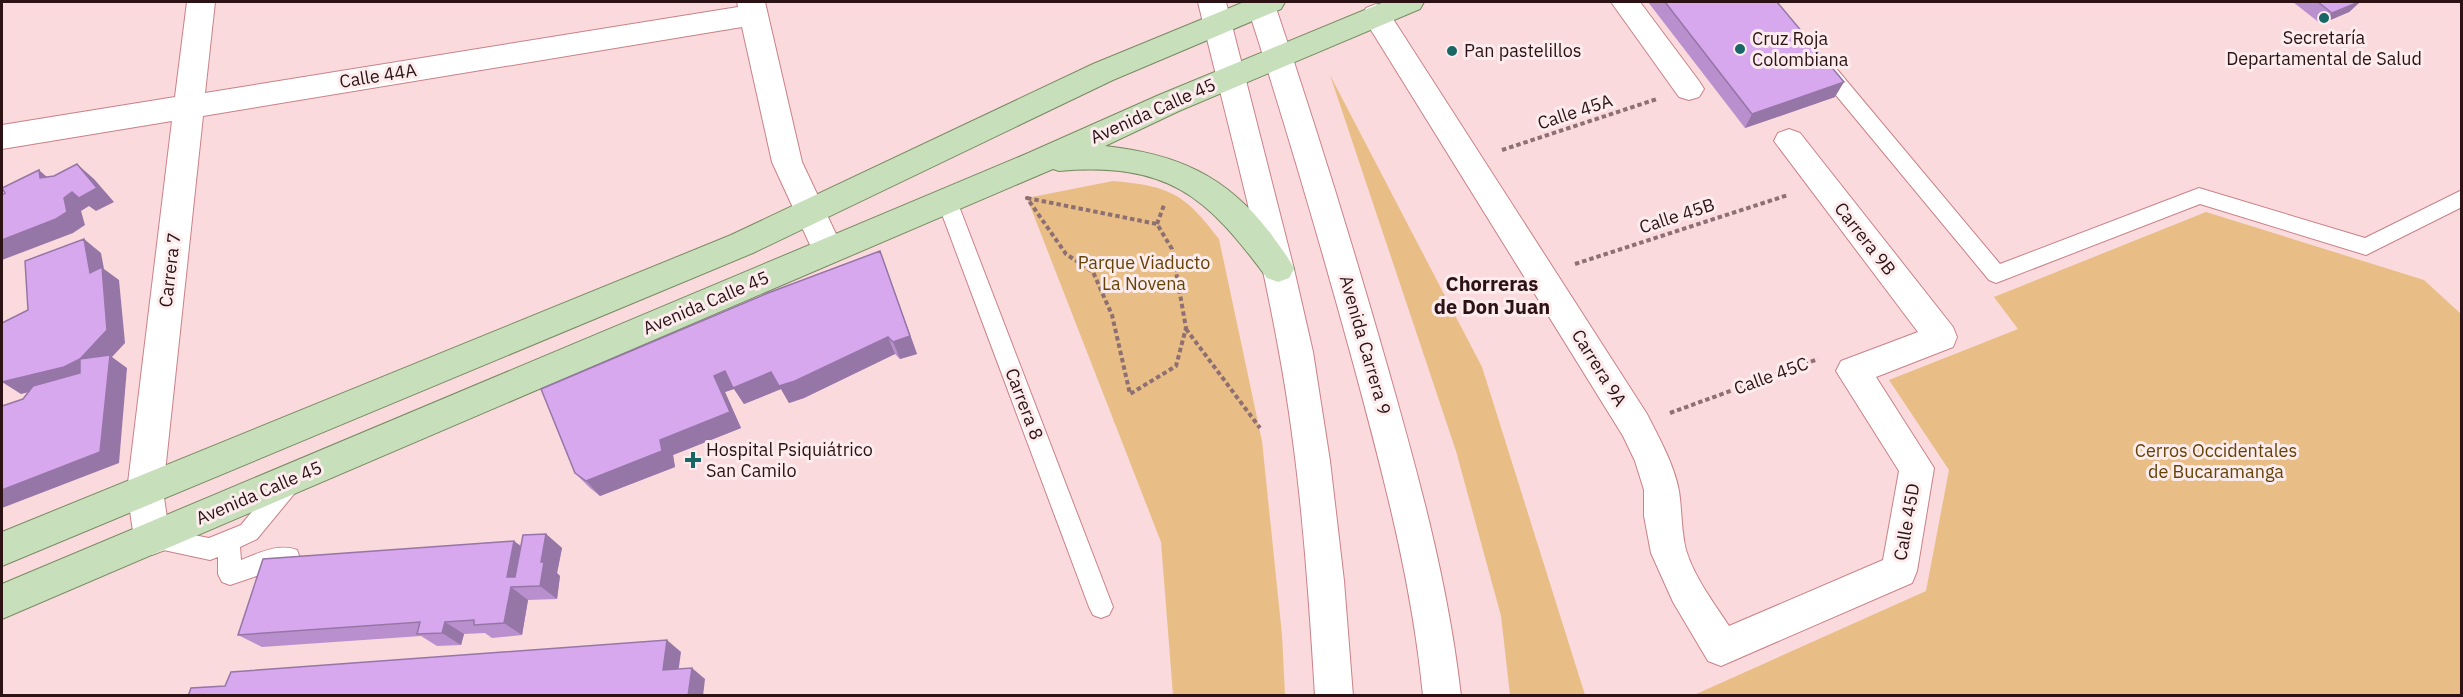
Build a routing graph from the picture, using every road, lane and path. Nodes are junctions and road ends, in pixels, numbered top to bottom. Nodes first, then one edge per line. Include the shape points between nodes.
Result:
1 (201, 2) edge
2 (1410, 2) edge
3 (1625, 2) edge
4 (1264, 3) edge
5 (753, 8) edge
6 (1215, 12) edge
7 (1376, 15) junction
8 (1808, 47) edge
9 (1278, 56) junction
10 (1230, 77) junction
11 (1689, 88) joint
12 (189, 106) junction
13 (2, 137) edge
14 (1789, 141) dead end
15 (1468, 161) junction
16 (1037, 163) junction
17 (1822, 183) junction
18 (2462, 198) edge
19 (947, 201) junction
20 (809, 214) junction
21 (828, 251) junction
22 (1278, 269) junction
23 (1540, 275) junction
24 (1186, 328) junction
25 (1853, 371) junction
26 (1635, 425) junction
27 (1260, 428) dead end
28 (294, 478) junction
29 (144, 491) junction
30 (152, 538) junction
31 (228, 541) junction
32 (2, 549) edge
33 (311, 556) edge
34 (2, 602) edge
35 (1101, 607) dead end
36 (1721, 648) joint
37 (1334, 696) edge
38 (1442, 696) edge

1 - 12 street, Carrera 7
2 - 7 main road, Avenida Calle 45
3 - 11 street
4 - 6 main road
4 - 9 street, Avenida Carrera 9
5 - 12 street, Calle 44A
5 - 20 street via 787,162
6 - 10 street
6 - 20 main road via 1093,77
7 - 9 main road, Avenida Calle 45
7 - 15 street, Carrera 9A
8 - 18 lane via 1996,274 2199,196 2366,247
9 - 10 main road, Avenida Calle 45
9 - 38 street, Avenida Carrera 9 via 1357,315 1408,500 1424,569
10 - 16 main road, Avenida Calle 45
10 - 22 street
11 - 15 path, Calle 45A
12 - 13 street, Calle 44A
12 - 29 street, Carrera 7
14 - 17 street, Carrera 9B
15 - 23 street, Carrera 9A
16 - 19 main road, Avenida Calle 45
16 - 22 main road via 1095,157 1152,166 1178,175 1231,209
17 - 23 path, Calle 45B
17 - 25 street, Carrera 9B via 1941,337
19 - 21 main road, Avenida Calle 45
19 - 35 lane, Carrera 8
20 - 21 street
20 - 29 main road
21 - 28 main road, Avenida Calle 45
22 - 37 street via 1313,461
23 - 26 street, Carrera 9A
24 - 24 path via 1176,366 1130,394 1112,315 1093,272 1066,254 1027,198 1158,224 1172,249
24 - 27 path
25 - 26 path, Calle 45C via 1818,359
25 - 36 street, Calle 45D via 1917,468 1899,571
26 - 36 street, Carrera 9A via 1661,490 1669,553
28 - 30 main road, Avenida Calle 45
28 - 31 lane via 249,532
29 - 30 street, Carrera 7
29 - 32 main road
30 - 31 lane via 210,549
30 - 34 main road, Avenida Calle 45
31 - 33 lane via 230,574 277,558

